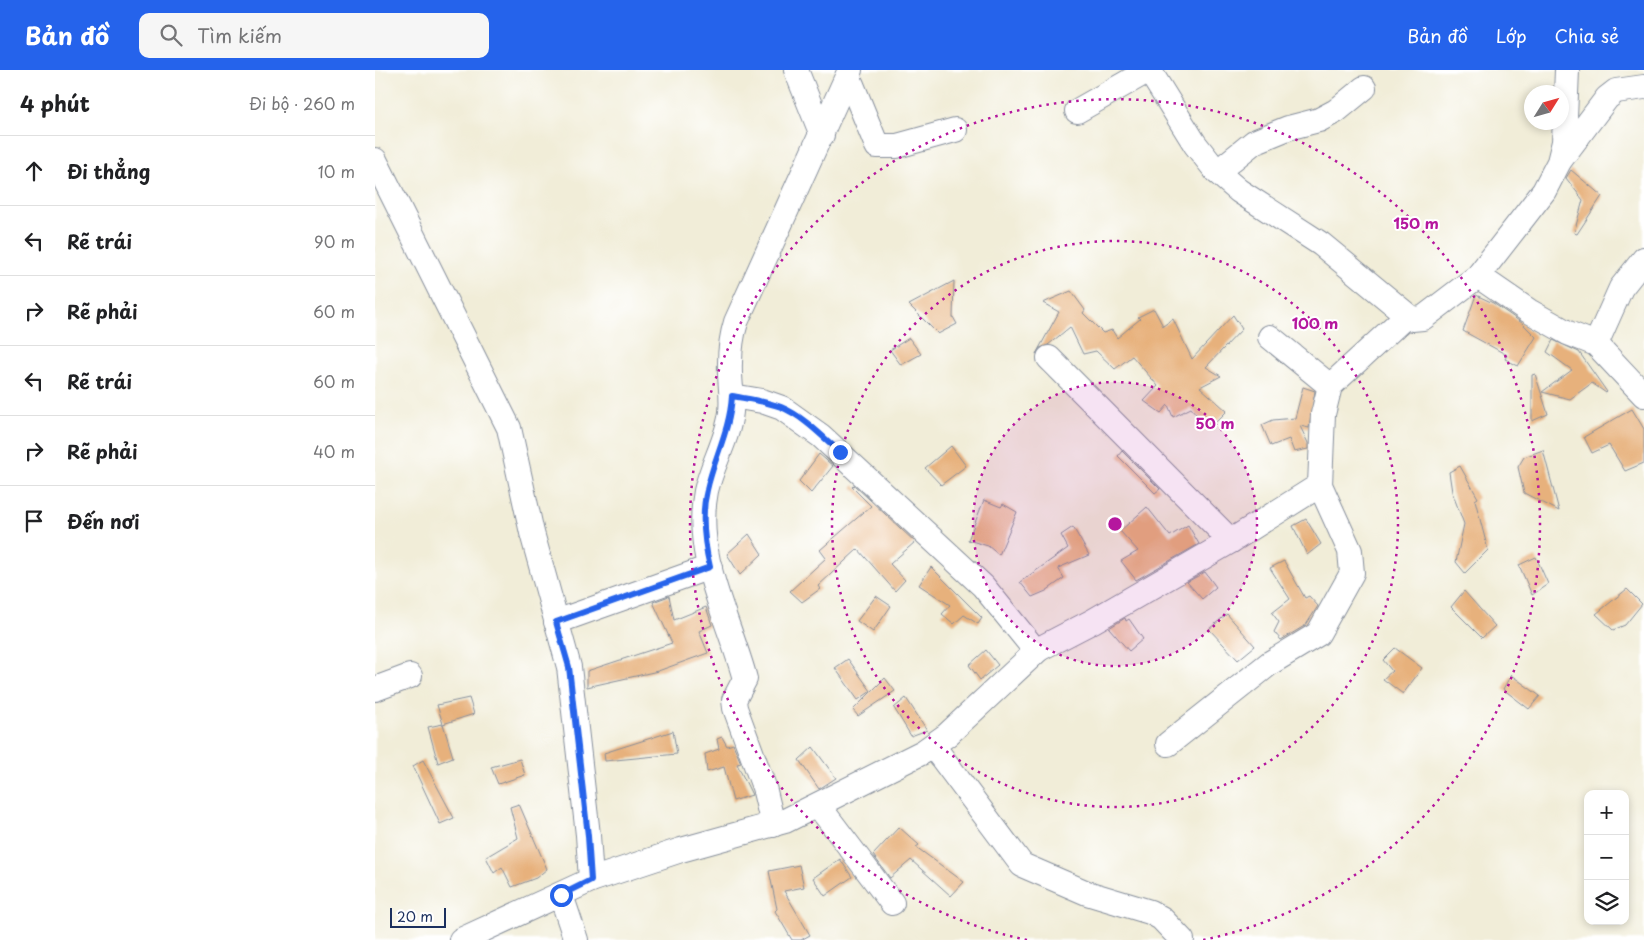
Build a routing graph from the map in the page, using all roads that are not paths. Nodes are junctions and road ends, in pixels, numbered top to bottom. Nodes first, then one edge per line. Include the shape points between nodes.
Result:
1 (796, 70) edge
2 (1149, 70) edge
3 (1567, 70) edge
4 (849, 73) edge
5 (1644, 87) edge
6 (1364, 88) dead end
7 (1077, 112) dead end
8 (955, 130) dead end
9 (822, 135) junction
10 (375, 160) edge
11 (1559, 162) junction
12 (1217, 172) junction
13 (1644, 259) edge
14 (1479, 276) junction
15 (1406, 316) junction
16 (1270, 337) dead end
17 (1596, 344) junction
18 (1049, 358) dead end
19 (1330, 386) junction
20 (1644, 395) edge
21 (732, 396) junction
22 (1320, 485) junction
23 (1231, 541) junction
24 (710, 567) junction
25 (556, 622) junction
26 (1039, 649) junction
27 (410, 676) dead end
28 (375, 689) edge
29 (1168, 744) dead end
30 (933, 746) junction
31 (819, 806) junction
32 (773, 825) junction
33 (591, 880) junction
34 (561, 895) junction
35 (892, 903) dead end
36 (461, 940) edge
37 (576, 940) edge
38 (1182, 940) edge

1 - 9 street
2 - 7 street
2 - 12 street via 1199,150
3 - 11 street via 1564,142
4 - 8 street via 877,146 897,146
4 - 9 street
5 - 11 street via 1616,91 1607,98
6 - 12 street via 1336,111 1319,120 1254,142
9 - 21 street via 736,322 730,356
10 - 25 street via 509,428
11 - 14 street via 1544,191
12 - 15 street via 1239,191 1321,244
13 - 17 street via 1621,288
14 - 15 street via 1423,318
14 - 17 street via 1529,311 1568,333
15 - 19 street
16 - 19 street
17 - 20 street
18 - 23 street
19 - 22 street via 1323,414
21 - 24 street via 731,413 705,500 704,526
21 - 26 street via 782,408 821,436 983,586 1031,645
22 - 23 street
22 - 29 street via 1350,551 1352,573 1318,634 1270,663
23 - 26 street
24 - 25 street
24 - 32 street via 745,679 734,700 735,708 764,787
25 - 33 street via 569,667
26 - 30 street
27 - 28 street
30 - 31 street
30 - 38 street via 1022,865 1087,892 1150,912 1161,918
31 - 32 street
31 - 35 street
32 - 33 street via 681,850
33 - 34 street
34 - 36 street
34 - 37 street

